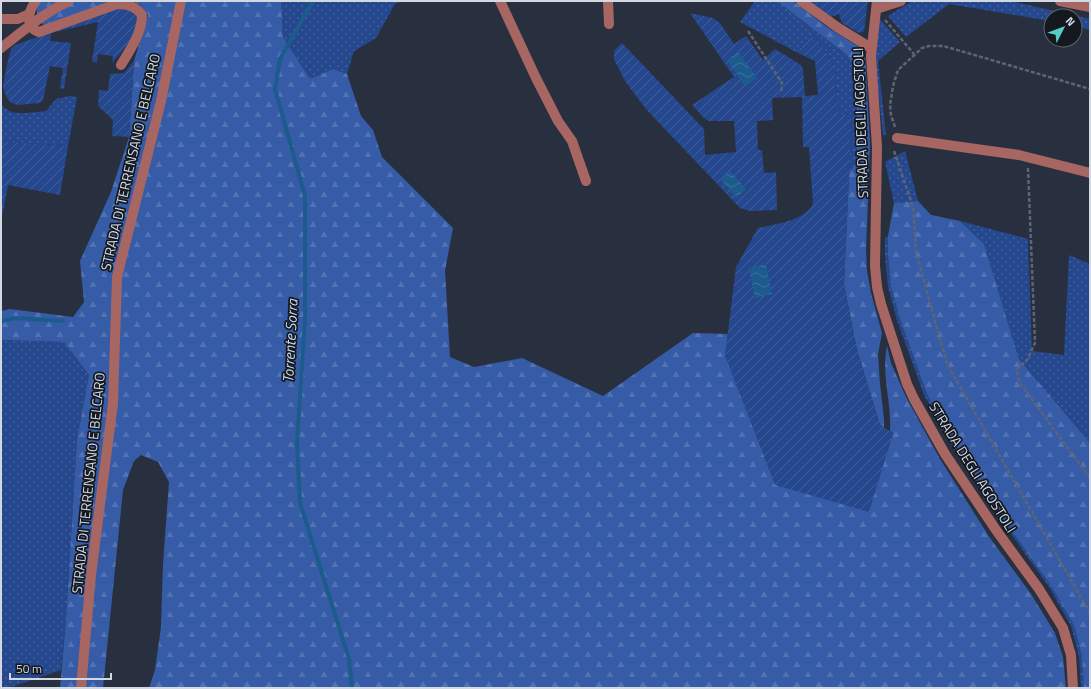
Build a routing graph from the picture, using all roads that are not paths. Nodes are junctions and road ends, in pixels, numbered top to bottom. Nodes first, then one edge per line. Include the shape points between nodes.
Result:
1 (36, 1) edge
2 (69, 1) edge
3 (181, 1) edge
4 (500, 1) edge
5 (608, 1) edge
6 (800, 1) edge
7 (901, 1) edge
8 (1060, 1) edge
9 (1090, 7) edge
10 (878, 9) edge
11 (1, 19) edge
12 (30, 19) junction
13 (609, 24) dead end
14 (1, 48) edge
15 (871, 48) junction
16 (121, 65) dead end
17 (897, 138) road end
18 (1090, 174) edge
19 (586, 181) dead end
20 (81, 688) edge
21 (1073, 688) edge

1 - 12 street
2 - 12 street
3 - 20 street, STRADA DI TERRENSANO E BELCARO via 161,101 117,277 114,403 91,575
4 - 19 street via 558,121 572,141
5 - 13 street
6 - 15 street
7 - 10 street
8 - 9 street
10 - 15 street, STRADA DEGLI AGOSTOLI
11 - 12 street
12 - 14 street
12 - 16 street via 34,30 39,32 117,4 127,4 136,8 142,15 142,21
15 - 21 street, STRADA DEGLI AGOSTOLI via 877,157 875,257 877,287 888,328 914,399 945,454 1039,589 1063,628 1071,655
17 - 18 street via 1027,157

